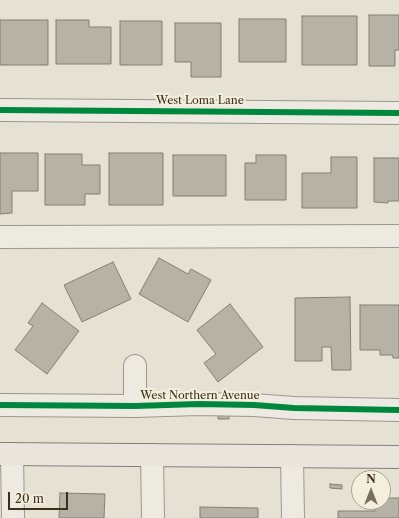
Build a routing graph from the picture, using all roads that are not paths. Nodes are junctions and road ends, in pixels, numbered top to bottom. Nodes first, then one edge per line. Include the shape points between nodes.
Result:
1 (0, 110) edge
2 (399, 113) edge
3 (399, 236) edge
4 (0, 237) edge
5 (135, 366) dead end
6 (0, 405) edge
7 (135, 406) junction
8 (399, 410) edge
9 (6, 454) edge
10 (152, 455) junction
11 (292, 456) junction
12 (399, 457) edge
13 (13, 518) edge
14 (153, 518) edge
15 (293, 518) edge

1 - 2 street, West Loma Lane
3 - 4 street
5 - 7 street, West Northern Avenue
6 - 7 street, West Northern Avenue
7 - 8 street, West Northern Avenue via 199,404
9 - 10 main road
9 - 13 street
10 - 11 main road
10 - 14 street
11 - 12 main road
11 - 15 street

